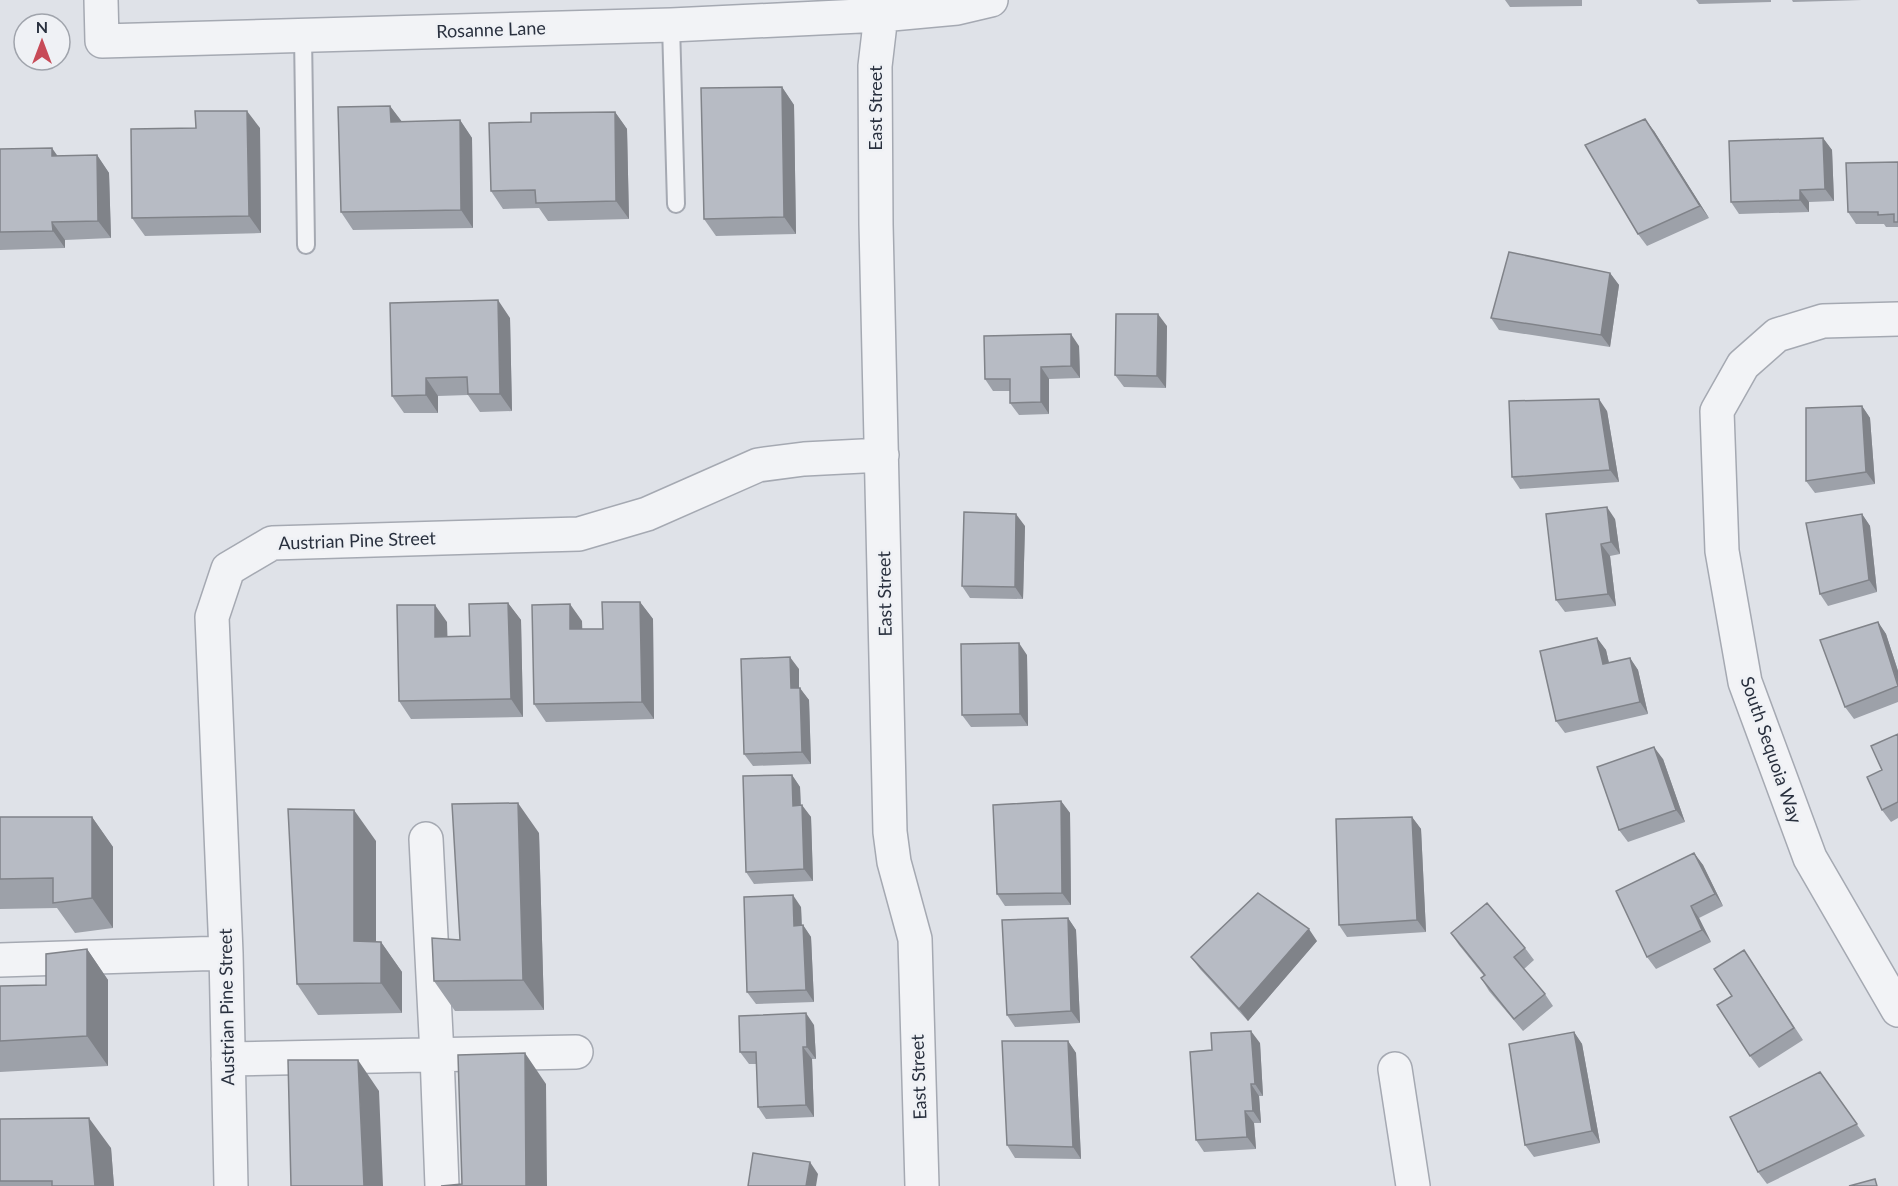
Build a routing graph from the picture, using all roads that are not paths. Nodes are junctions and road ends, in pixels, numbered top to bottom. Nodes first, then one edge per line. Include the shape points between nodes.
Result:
1 (101, 0) edge
2 (991, 0) edge
3 (883, 8) edge
4 (671, 24) junction
5 (303, 35) junction
6 (676, 204) dead end
7 (306, 245) dead end
8 (1898, 319) edge
9 (882, 455) junction
10 (426, 839) dead end
11 (226, 953) junction
12 (0, 960) edge
13 (1898, 1010) edge
14 (576, 1052) dead end
15 (437, 1055) junction
16 (228, 1059) junction
17 (1395, 1070) dead end
18 (231, 1186) edge
19 (442, 1186) edge
20 (922, 1186) edge
21 (1413, 1186) edge

1 - 5 street, Rosanne Lane via 102,41
2 - 3 street, Rosanne Lane via 957,9
3 - 4 street, Rosanne Lane
3 - 9 street, East Street via 875,77
4 - 5 street, Rosanne Lane
4 - 6 lane
5 - 7 lane
8 - 13 street, South Sequoia Way via 1823,321 1777,335 1743,365 1717,411 1722,551 1745,682 1810,858
9 - 11 street, Austrian Pine Street via 758,465 647,513 579,534 272,543 228,569 212,617
9 - 20 street, East Street via 891,832 894,862 915,939
10 - 15 street
11 - 12 street
11 - 16 street, Austrian Pine Street
14 - 15 street
15 - 16 street
15 - 19 street
16 - 18 street, Austrian Pine Street
17 - 21 street

